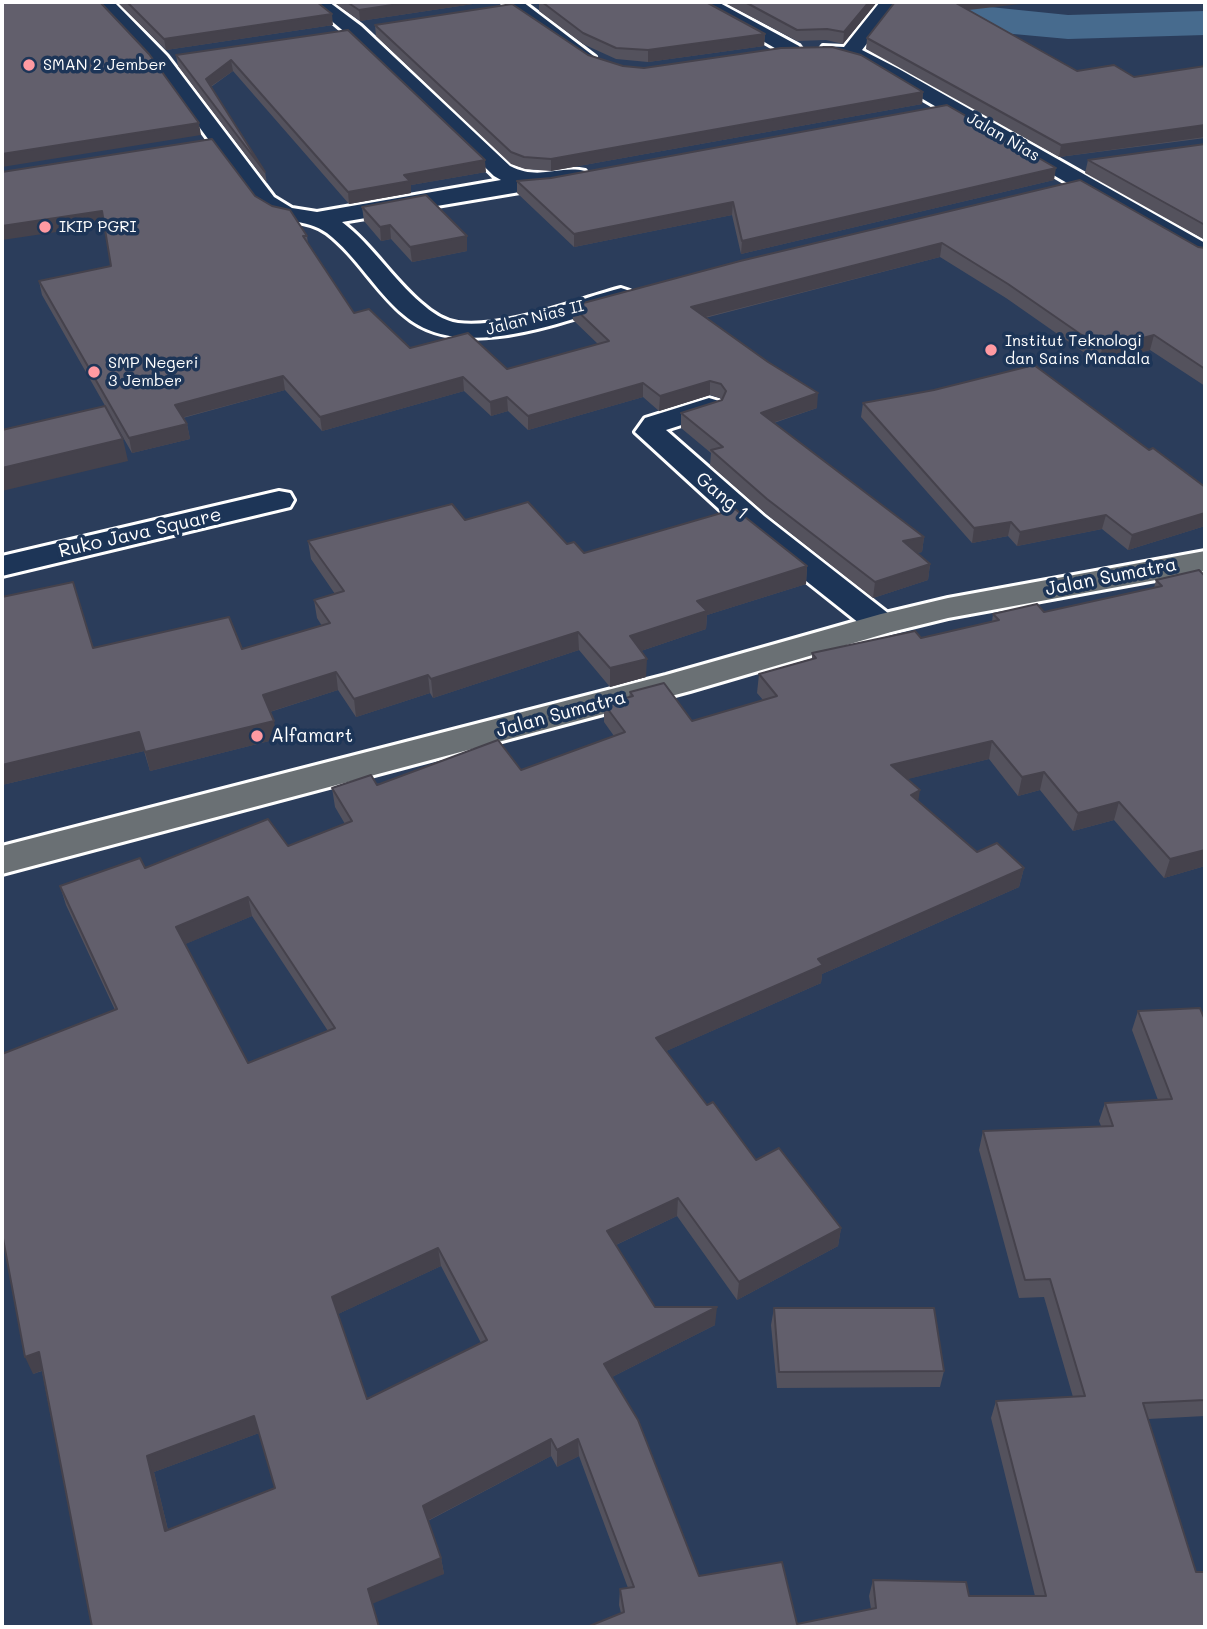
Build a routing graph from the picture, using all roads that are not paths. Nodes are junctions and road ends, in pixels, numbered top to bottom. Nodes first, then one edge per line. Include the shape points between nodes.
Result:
1 (104, 2) edge
2 (318, 2) edge
3 (544, 2) edge
4 (705, 2) edge
5 (890, 2) edge
6 (514, 4) edge
7 (490, 10) edge
8 (381, 26) edge
9 (354, 30) junction
10 (330, 34) edge
11 (792, 50) junction
12 (849, 53) junction
13 (765, 54) edge
14 (187, 55) edge
15 (160, 60) junction
16 (597, 64) edge
17 (952, 107) junction
18 (926, 112) edge
19 (222, 141) junction
20 (195, 145) edge
21 (1096, 161) edge
22 (1055, 167) junction
23 (605, 171) edge
24 (532, 181) junction
25 (1080, 183) junction
26 (1047, 191) edge
27 (317, 219) junction
28 (1205, 253) edge
29 (642, 290) edge
30 (709, 407) edge
31 (279, 500) dead end
32 (1205, 561) edge
33 (2, 566) edge
34 (881, 624) junction
35 (2, 860) edge

1 - 15 street, Jalan Nias II
2 - 9 street
3 - 6 street
4 - 11 street, Jalan Nias
5 - 12 street
6 - 7 street
6 - 16 street
8 - 9 street
9 - 10 street
9 - 24 street via 502,171
11 - 12 street, Jalan Nias
11 - 13 street, Jalan Nias
12 - 17 street, Jalan Nias
14 - 15 street
15 - 19 street, Jalan Nias II
17 - 18 street
17 - 22 street, Jalan Nias
19 - 20 street
19 - 27 street, Jalan Nias II via 273,208 292,217
21 - 22 street
22 - 25 street, Jalan Nias
23 - 24 street
24 - 27 street
25 - 26 street
25 - 28 street, Jalan Nias
27 - 29 street, Jalan Nias II via 350,241 412,309 449,330 488,332
30 - 34 street, Gang 1 via 655,424 650,432 753,523
31 - 33 street, Ruko Java Square
32 - 34 main road, Jalan Sumatra
34 - 35 main road, Jalan Sumatra via 678,683

